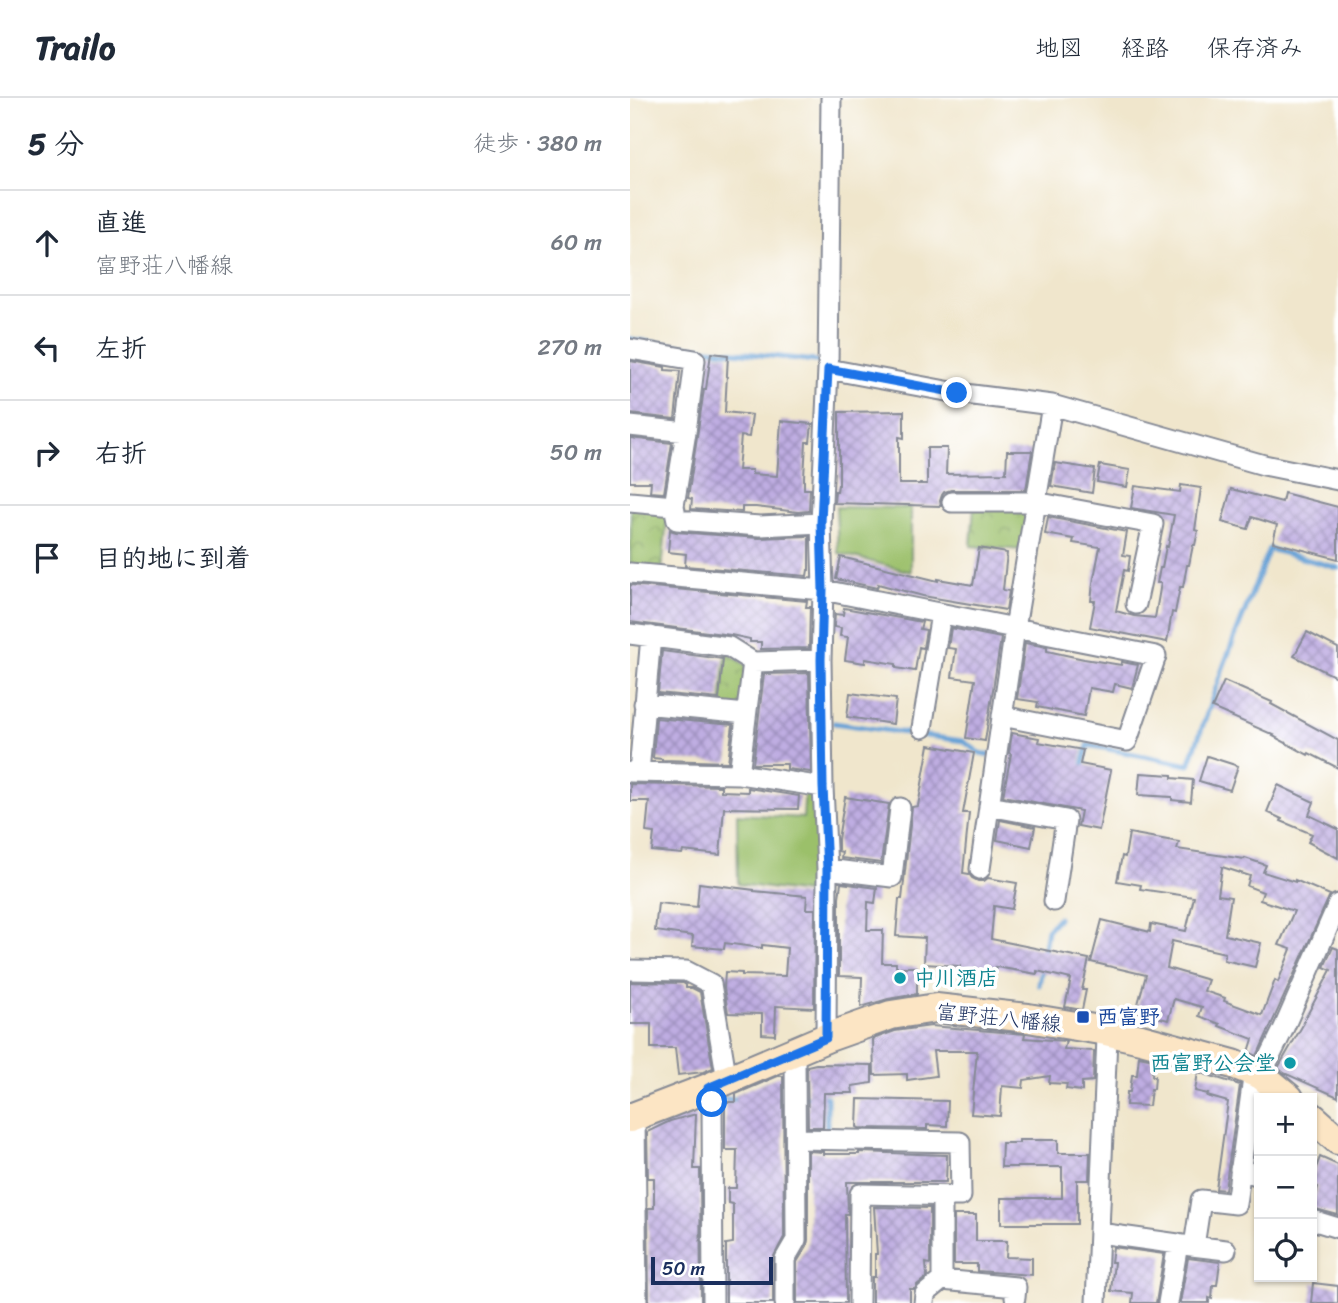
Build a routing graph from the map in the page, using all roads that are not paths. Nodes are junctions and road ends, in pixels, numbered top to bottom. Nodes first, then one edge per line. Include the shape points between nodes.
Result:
1 (831, 98) edge
2 (630, 349) edge
3 (828, 369) junction
4 (1052, 405) junction
5 (630, 426) edge
6 (686, 432) junction
7 (1338, 480) edge
8 (630, 502) edge
9 (952, 502) dead end
10 (1035, 502) junction
11 (674, 506) junction
12 (821, 523) junction
13 (630, 573) edge
14 (823, 590) junction
15 (1136, 604) dead end
16 (941, 614) junction
17 (1015, 628) junction
18 (630, 634) edge
19 (651, 636) junction
20 (821, 660) junction
21 (753, 662) junction
22 (644, 704) junction
23 (746, 714) junction
24 (1002, 716) junction
25 (922, 728) dead end
26 (634, 772) edge
27 (739, 774) junction
28 (823, 787) junction
29 (989, 806) junction
30 (900, 808) dead end
31 (827, 869) junction
32 (979, 869) dead end
33 (1054, 901) dead end
34 (1338, 904) edge
35 (630, 970) edge
36 (1106, 1031) junction
37 (826, 1038) junction
38 (795, 1052) junction
39 (1257, 1077) junction
40 (718, 1084) junction
41 (1281, 1093) edge
42 (632, 1117) edge
43 (1317, 1121) edge
44 (796, 1139) junction
45 (1338, 1140) edge
46 (1250, 1172) edge
47 (942, 1196) junction
48 (1317, 1222) edge
49 (1338, 1228) edge
50 (1099, 1233) junction
51 (1186, 1245) junction
52 (1226, 1250) dead end
53 (942, 1280) junction
54 (1015, 1298) dead end
55 (638, 1303) edge
56 (713, 1303) edge
57 (785, 1303) edge
58 (859, 1303) edge
59 (924, 1303) edge
60 (1096, 1303) edge
61 (1168, 1303) edge

1 - 3 street
2 - 6 street via 695,360
3 - 4 street
3 - 12 street
4 - 7 street via 1264,465
4 - 10 street
5 - 6 street
6 - 11 street
8 - 11 street
9 - 10 street
10 - 15 street via 1153,524
10 - 17 street
11 - 12 street via 677,520 760,526
12 - 14 street
13 - 14 street
14 - 16 street
14 - 20 street
16 - 17 street
16 - 25 street
17 - 24 street
17 - 24 street via 1156,656 1127,741
18 - 19 street
19 - 21 street via 729,647
19 - 22 street
20 - 21 street
20 - 28 street
21 - 23 street
22 - 23 street
22 - 26 street
23 - 27 street
24 - 29 street
26 - 27 street
27 - 28 street
28 - 31 street
29 - 32 street
29 - 33 street via 1066,820
30 - 31 street via 892,877
31 - 37 street
34 - 39 street via 1283,1030
35 - 40 street via 686,971 711,984
36 - 37 main road, 富野荘八幡線 via 936,1008 891,1015
36 - 39 main road, 富野荘八幡線 via 1233,1064
36 - 50 street
37 - 38 main road, 富野荘八幡線
38 - 40 main road, 富野荘八幡線
38 - 44 street
39 - 41 main road, 富野荘八幡線
39 - 46 street
40 - 42 main road, 富野荘八幡線
40 - 56 street via 712,1102
42 - 55 street
43 - 45 main road
44 - 47 street via 960,1142 961,1196
44 - 57 street via 796,1240 785,1259
46 - 51 street via 1236,1204 1201,1200
47 - 53 street
47 - 58 street via 860,1195
48 - 49 street
50 - 51 street
50 - 60 street
51 - 52 street
51 - 61 street
53 - 54 street via 1016,1287
53 - 59 street via 925,1294

